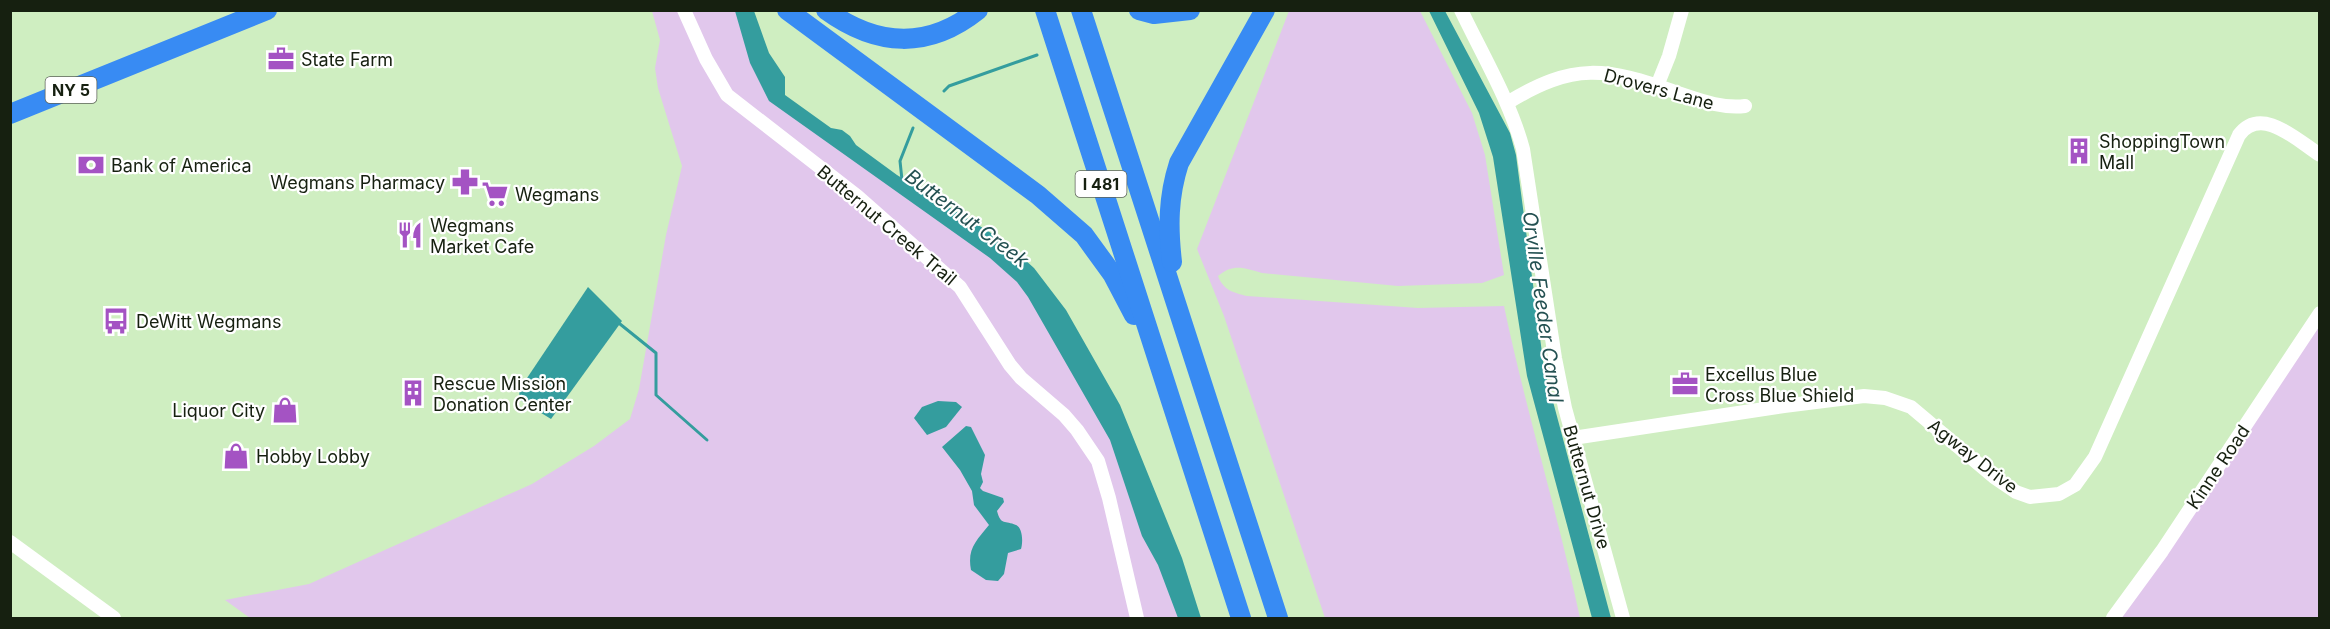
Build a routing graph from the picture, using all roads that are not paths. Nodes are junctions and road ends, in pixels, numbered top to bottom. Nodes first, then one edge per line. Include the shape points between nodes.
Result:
1 (684, 10) edge
2 (787, 10) edge
3 (826, 10) edge
4 (978, 10) edge
5 (1044, 10) edge
6 (1081, 10) edge
7 (1139, 10) edge
8 (1190, 10) edge
9 (1265, 10) edge
10 (1461, 10) edge
11 (1682, 10) edge
12 (266, 11) edge
13 (1657, 86) junction
14 (1507, 103) junction
15 (1745, 106) dead end
16 (10, 114) edge
17 (2319, 155) edge
18 (1176, 300) junction
19 (2319, 313) edge
20 (1156, 358) junction
21 (1573, 438) junction
22 (10, 542) edge
23 (114, 618) edge
24 (1137, 618) edge
25 (1241, 618) edge
26 (1278, 618) edge
27 (1623, 618) edge
28 (2113, 618) edge

1 - 24 street, Butternut Creek Trail via 727,95 857,196 960,287 1010,365 1077,430 1098,461
2 - 20 highway via 1074,224 1103,258
3 - 4 highway via 866,32 917,39 938,35
5 - 20 highway, I 481
6 - 18 highway, I 481
7 - 8 highway via 1154,14
9 - 18 highway via 1184,152 1174,179 1168,227
10 - 14 street, Butternut Drive
11 - 13 street
12 - 16 highway, NY 5
13 - 14 street, Drovers Lane via 1587,72 1556,78
13 - 15 street, Drovers Lane via 1727,107
14 - 21 street, Butternut Drive via 1523,149 1555,358
17 - 21 street, Agway Drive via 2281,129 2266,123 2246,125 2095,457 2075,485 2059,494 2030,497 2016,492 1911,406 1885,398 1864,396 1784,406
18 - 26 highway, I 481
19 - 28 street, Kinne Road via 2162,551
20 - 25 highway, I 481
21 - 27 street, Butternut Drive
22 - 23 street

